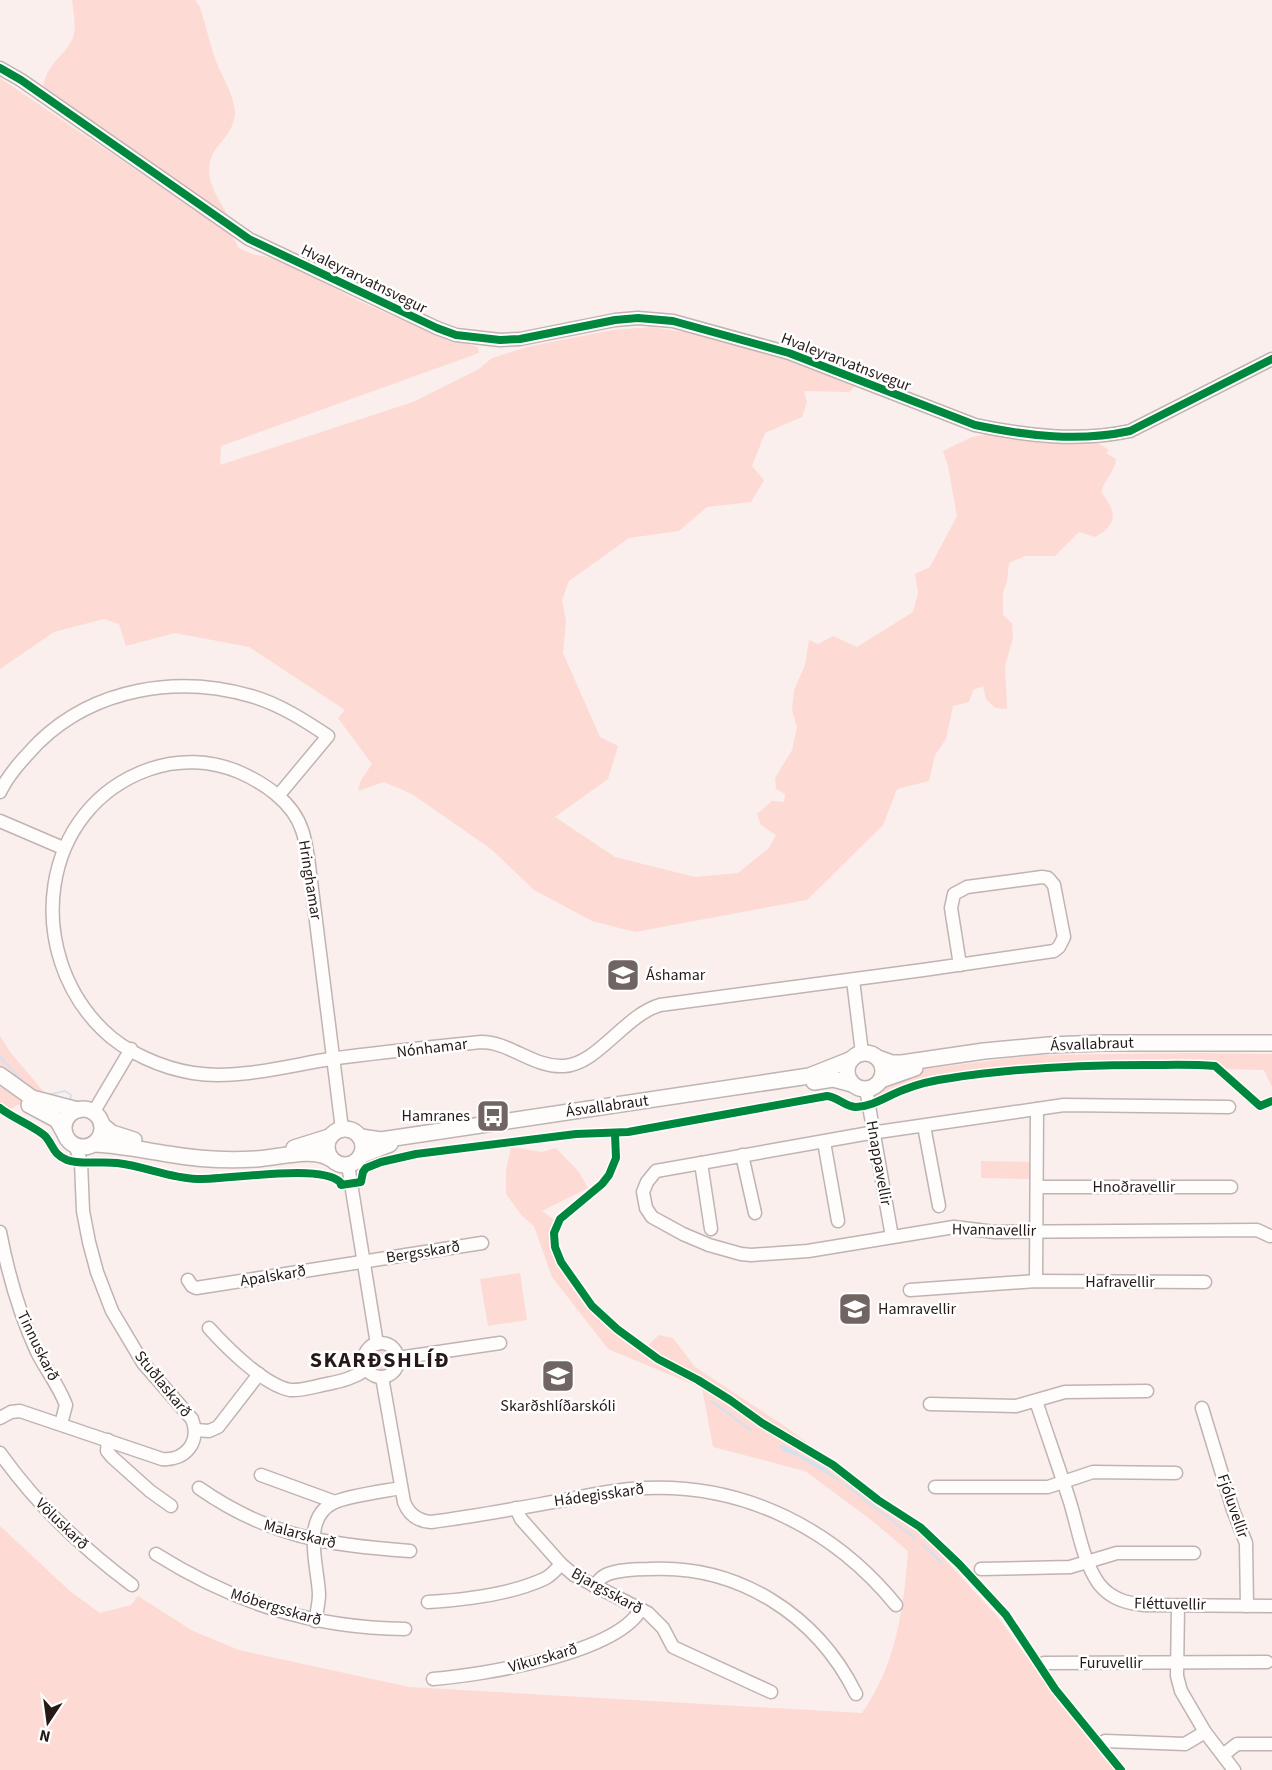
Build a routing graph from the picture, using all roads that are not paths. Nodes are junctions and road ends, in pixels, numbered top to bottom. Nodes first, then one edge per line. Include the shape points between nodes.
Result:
1 (0, 68) edge
2 (1272, 359) edge
3 (0, 792) edge
4 (278, 796) junction
5 (0, 821) edge
6 (63, 848) junction
7 (960, 965) junction
8 (853, 980) junction
9 (1272, 1043) edge
10 (131, 1049) junction
11 (1272, 1050) edge
12 (857, 1056) junction
13 (878, 1058) junction
14 (334, 1059) junction
15 (0, 1075) edge
16 (881, 1080) junction
17 (0, 1084) edge
18 (859, 1087) junction
19 (1229, 1107) dead end
20 (1037, 1109) junction
21 (91, 1116) junction
22 (924, 1126) junction
23 (342, 1129) junction
24 (874, 1133) junction
25 (329, 1137) junction
26 (361, 1137) junction
27 (81, 1142) junction
28 (824, 1142) junction
29 (362, 1155) junction
30 (742, 1155) junction
31 (329, 1158) junction
32 (701, 1163) junction
33 (348, 1166) junction
34 (1037, 1187) junction
35 (1231, 1187) dead end
36 (939, 1206) dead end
37 (754, 1213) dead end
38 (838, 1221) dead end
39 (711, 1228) dead end
40 (1037, 1231) junction
41 (0, 1232) edge
42 (1271, 1236) edge
43 (892, 1237) junction
44 (482, 1243) dead end
45 (363, 1261) junction
46 (188, 1280) dead end
47 (1036, 1281) junction
48 (1204, 1282) dead end
49 (910, 1290) dead end
50 (209, 1328) dead end
51 (500, 1343) dead end
52 (377, 1344) junction
53 (398, 1358) junction
54 (367, 1369) junction
55 (259, 1374) junction
56 (382, 1377) junction
57 (1147, 1391) dead end
58 (1036, 1401) junction
59 (930, 1404) dead end
60 (1202, 1408) dead end
61 (0, 1418) edge
62 (61, 1424) junction
63 (196, 1430) junction
64 (108, 1440) junction
65 (0, 1454) edge
66 (1176, 1473) dead end
67 (261, 1475) dead end
68 (1064, 1482) junction
69 (934, 1487) dead end
70 (199, 1488) dead end
71 (401, 1488) junction
72 (334, 1502) junction
73 (171, 1506) dead end
74 (516, 1508) junction
75 (314, 1540) junction
76 (410, 1551) dead end
77 (1194, 1553) dead end
78 (156, 1554) dead end
79 (1088, 1563) junction
80 (561, 1564) junction
81 (981, 1569) dead end
82 (132, 1585) dead end
83 (594, 1586) junction
84 (428, 1602) dead end
85 (896, 1605) dead end
86 (1178, 1606) junction
87 (1247, 1606) junction
88 (1272, 1606) edge
89 (641, 1609) junction
90 (315, 1621) junction
91 (405, 1629) dead end
92 (1177, 1662) junction
93 (1267, 1662) dead end
94 (1044, 1663) dead end
95 (433, 1679) dead end
96 (771, 1692) dead end
97 (856, 1694) dead end
98 (1205, 1732) junction
99 (1105, 1741) dead end
100 (1272, 1744) edge
101 (1223, 1755) junction
102 (1234, 1770) edge

1 - 2 street, Hvaleyrarvatnsvegur via 249,239 418,321 456,335 520,339 615,320 673,321 789,354 975,425 1067,438 1130,431
3 - 4 street via 33,749 77,712 129,692 192,686 253,697 301,718 328,736
4 - 6 street, Hringhamar via 228,767 196,762 163,765 133,775 103,793 81,818
4 - 14 street, Hringhamar via 302,828 308,856
5 - 6 street
6 - 10 street, Hringhamar via 56,873 54,925 66,979 90,1016 108,1035
7 - 7 street via 951,908 954,894 967,887 1016,880 1043,877 1052,881 1064,937 1059,947 1054,951
7 - 8 street
8 - 12 street
8 - 14 street, Nónhamar via 660,1005 644,1011 579,1063 547,1064 497,1044 481,1042
9 - 13 main road, Ásvallabraut via 1073,1044 902,1063
10 - 14 street, Hringhamar via 180,1070 217,1076
10 - 21 street
11 - 16 main road, Ásvallabraut via 1078,1050 920,1067
12 - 13 main road via 870,1054
12 - 18 main road via 847,1074
12 - 26 main road, Ásvallabraut via 819,1073 791,1079 381,1140
13 - 16 main road via 883,1070
14 - 23 street, Hringhamar
15 - 21 main road via 32,1098
16 - 18 main road via 875,1087
17 - 27 main road via 57,1120
18 - 24 street, Hnappavellir
18 - 29 main road, Ásvallabraut via 841,1080 826,1080 406,1142
19 - 20 street via 1064,1105
20 - 22 street
20 - 34 street
21 - 25 main road via 112,1133 127,1139 200,1152 282,1150
21 - 27 main road via 101,1135
21 - 27 main road via 69,1116 66,1122
22 - 24 street
22 - 36 street
23 - 25 main road
23 - 26 main road via 353,1130
24 - 28 street, Hvannavellir
24 - 43 street, Hnappavellir
25 - 31 main road
26 - 29 main road
27 - 31 main road via 219,1160 307,1153
27 - 63 street, Stuðlaskarð via 82,1194 89,1242 112,1311 143,1363 192,1419
28 - 30 street, Hvannavellir
28 - 38 street
29 - 33 main road
30 - 32 street, Hvannavellir
30 - 37 street
31 - 33 main road
32 - 39 street
32 - 43 street, Hvannavellir via 656,1171 643,1192 648,1213 662,1224 709,1245 741,1254 765,1254
33 - 45 street
34 - 35 street, Hnoðravellir
34 - 40 street
40 - 42 street, Hvannavellir via 1257,1230
40 - 43 street, Hvannavellir via 995,1232 954,1227
40 - 47 street
41 - 62 street, Tinnuskarð via 20,1311 66,1405
44 - 45 street, Bergsskarð
45 - 46 street, Apalskarð via 196,1288
45 - 52 street
47 - 48 street, Hafravellir
47 - 49 street, Hafravellir
50 - 55 street
51 - 53 street
52 - 53 street via 393,1348
52 - 54 street via 365,1354
53 - 56 street via 394,1371
54 - 55 street via 344,1380 296,1390
54 - 56 street via 373,1376
55 - 63 street via 218,1427
56 - 71 street, Hádegisskarð
57 - 58 street via 1065,1392
58 - 59 street via 1016,1406
58 - 68 street, Fléttuvellir
60 - 87 street, Fjóluvellir via 1246,1543
61 - 62 street, Stuðlaskarð via 21,1411
62 - 64 street, Stuðlaskarð
63 - 64 street, Stuðlaskarð via 191,1448 173,1459
64 - 73 street via 107,1451 112,1457
65 - 82 street, Völuskarð via 50,1515
66 - 68 street via 1093,1472
67 - 72 street
68 - 69 street via 1048,1487
68 - 79 street, Fléttuvellir
70 - 75 street, Malarskarð via 246,1517
71 - 72 street
71 - 74 street, Hádegisskarð via 409,1512 426,1522
72 - 75 street via 318,1518
74 - 80 street, Bjargsskarð
74 - 85 street, Hádegisskarð via 644,1488 682,1488 736,1498 781,1514 824,1538 863,1568
75 - 76 street, Malarskarð
75 - 90 street via 319,1596
77 - 79 street via 1117,1553
78 - 90 street, Móbergsskarð via 234,1596
79 - 81 street
79 - 86 street, Fléttuvellir via 1099,1584 1119,1600
80 - 83 street, Bjargsskarð
80 - 84 street via 544,1579 507,1590
83 - 89 street, Bjargsskarð
83 - 97 street via 604,1575 654,1568 704,1573 740,1584 777,1603 810,1629 833,1655
86 - 87 street, Fléttuvellir
86 - 92 street
87 - 88 street, Fléttuvellir
89 - 95 street, Vikurskarð via 621,1631 566,1653 501,1670
89 - 96 street, Bjargsskarð via 659,1623 673,1647
90 - 91 street, Móbergsskarð
92 - 93 street, Furuvellir
92 - 94 street, Furuvellir
92 - 98 street via 1180,1691
98 - 99 street via 1185,1744
98 - 101 street
100 - 101 street via 1237,1744
101 - 102 street

